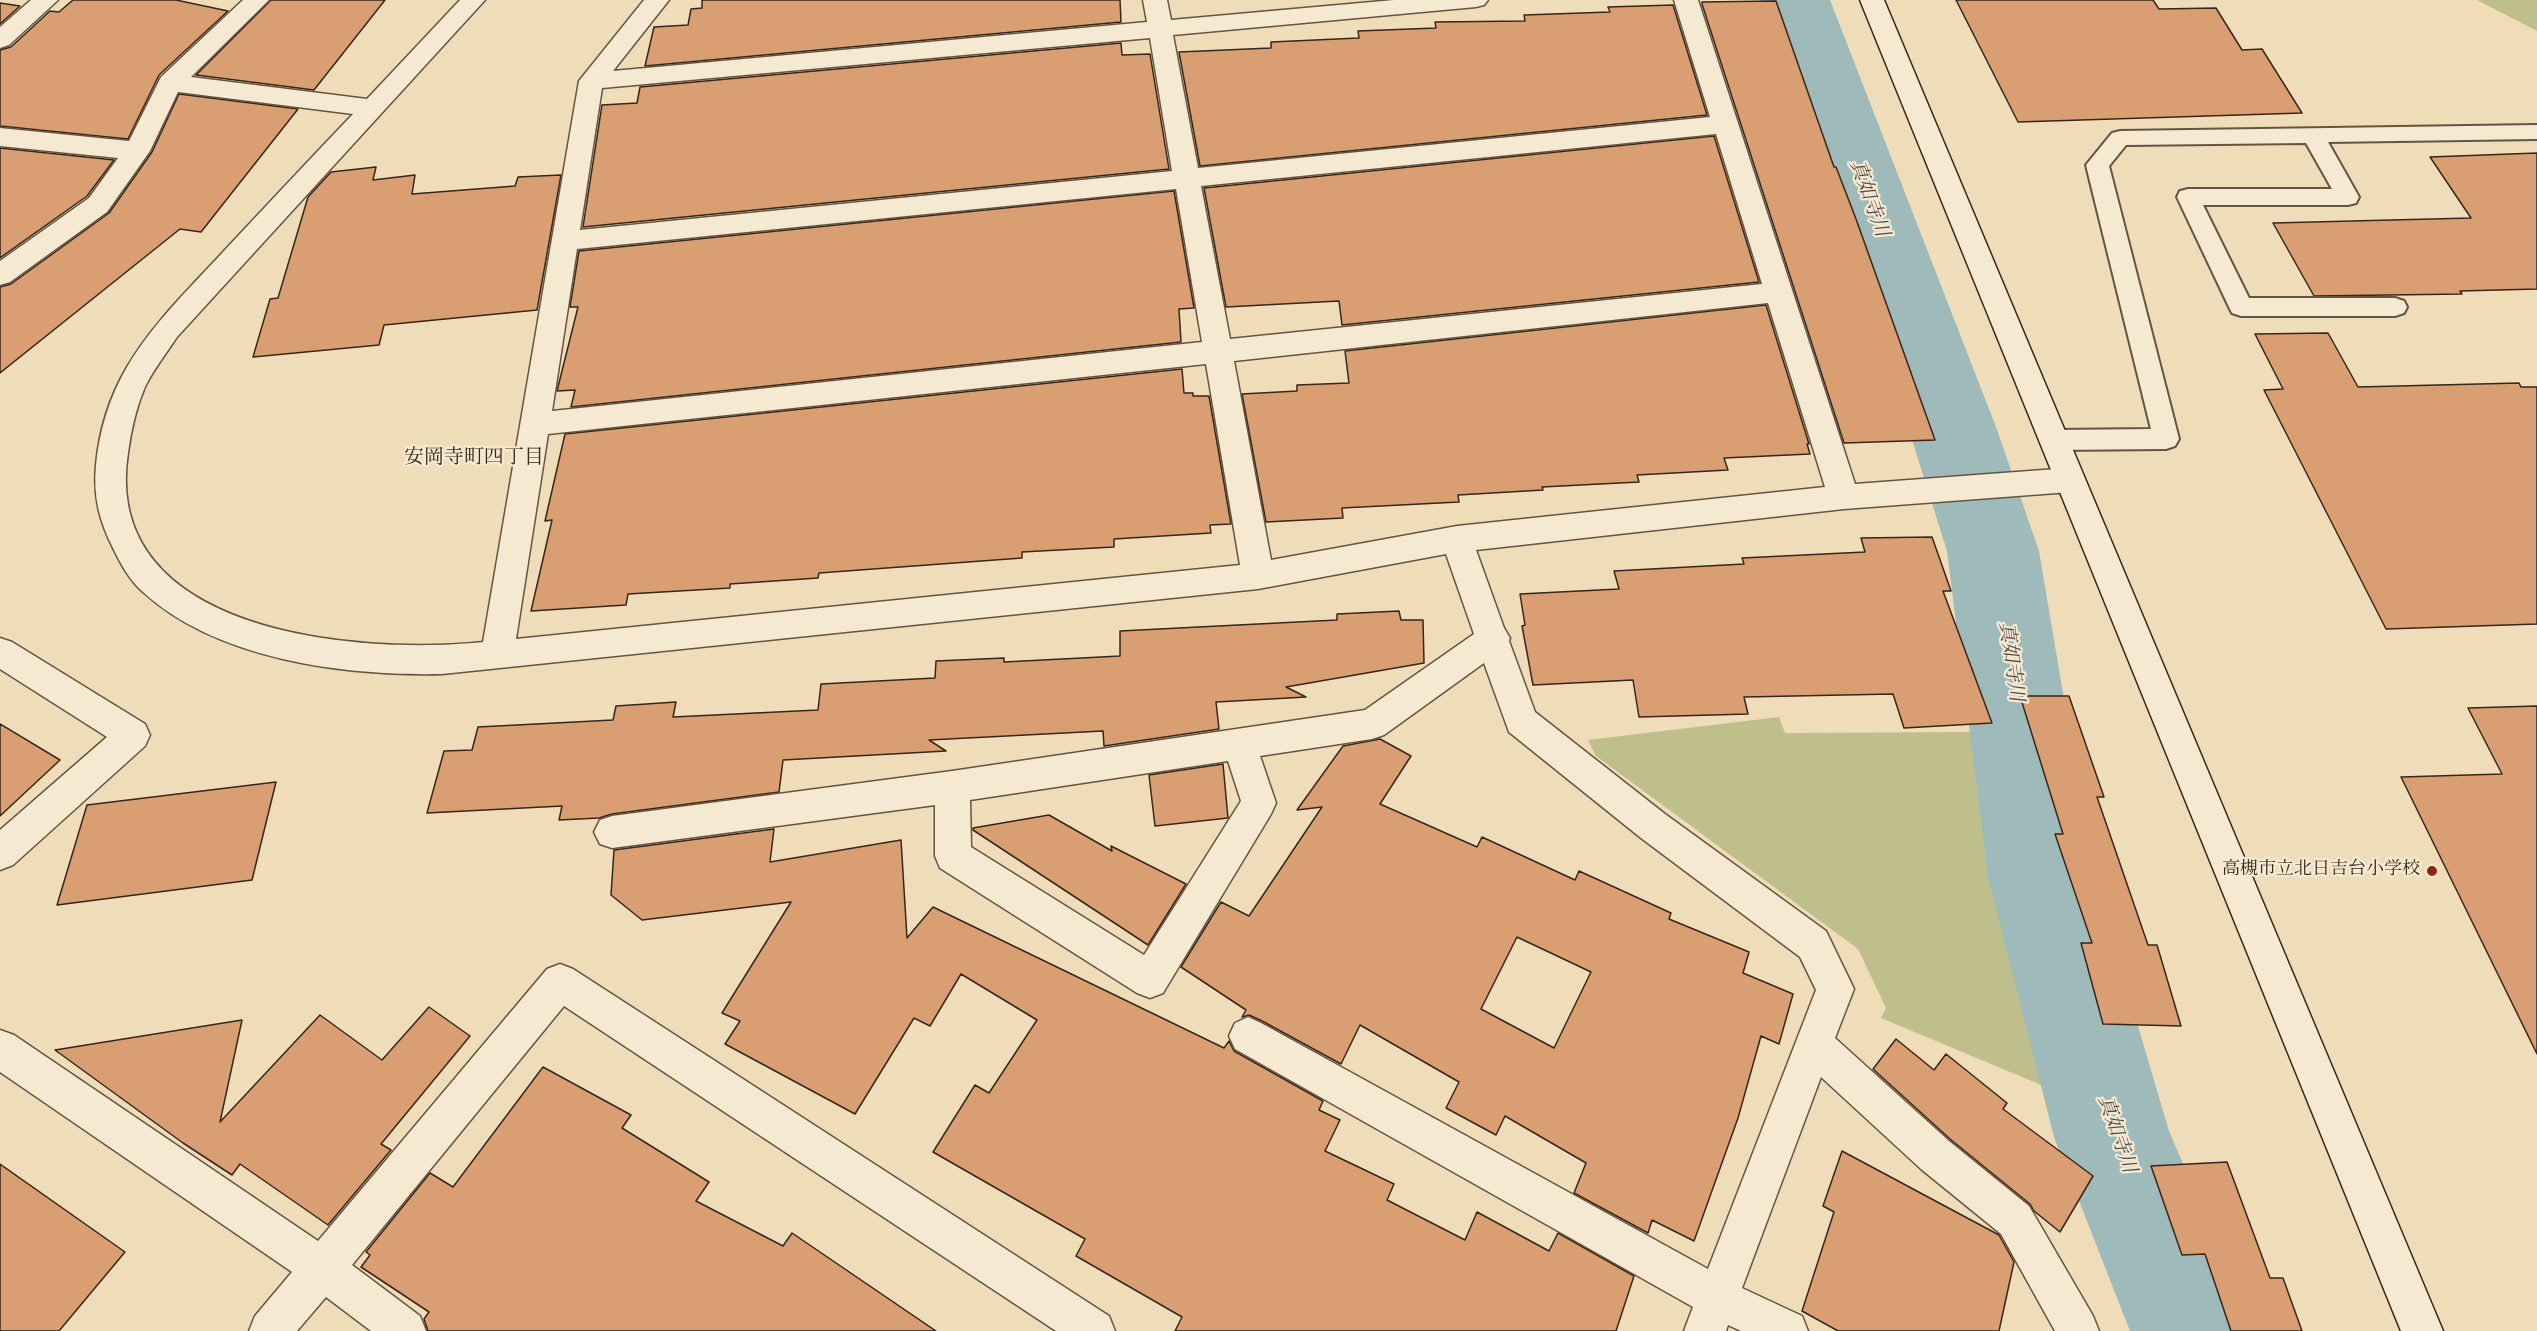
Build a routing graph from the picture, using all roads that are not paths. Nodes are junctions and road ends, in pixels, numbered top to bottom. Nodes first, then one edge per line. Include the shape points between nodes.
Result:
1 (46, 0) edge
2 (257, 0) edge
3 (473, 0) edge
4 (657, 0) edge
5 (1155, 0) edge
6 (1476, 0) edge
7 (1686, 0) edge
8 (1872, 0) edge
9 (1160, 29) junction
10 (0, 40) edge
11 (591, 81) junction
12 (170, 83) junction
13 (373, 108) junction
14 (1726, 124) junction
15 (2537, 132) edge
16 (2313, 135) junction
17 (0, 136) edge
18 (136, 151) junction
19 (1187, 178) junction
20 (565, 241) junction
21 (0, 275) edge
22 (1779, 292) junction
23 (2395, 307) dead end
24 (1218, 351) junction
25 (536, 424) junction
26 (2053, 440) junction
27 (2070, 480) junction
28 (1844, 497) junction
29 (1457, 539) junction
30 (1258, 576) junction
31 (1494, 638) junction
32 (0, 652) edge
33 (497, 655) junction
34 (1239, 744) junction
35 (952, 787) junction
36 (612, 832) dead end
37 (0, 853) edge
38 (1248, 1036) dead end
39 (1814, 1045) junction
40 (0, 1049) edge
41 (322, 1268) junction
42 (1711, 1314) edge
43 (270, 1331) edge
44 (405, 1331) edge
45 (1094, 1331) edge
46 (1787, 1331) edge
47 (2078, 1331) edge
48 (2422, 1331) edge

1 - 10 street
2 - 12 street
3 - 13 street
4 - 11 street
5 - 9 street
6 - 9 street
7 - 14 street
8 - 26 street
9 - 11 street
9 - 19 street
11 - 20 street
12 - 13 street
12 - 18 street
13 - 33 street via 167,330 135,377 117,422 111,471 112,508 129,552 154,584 195,613 241,633 313,651 375,658 435,660
14 - 19 street
14 - 22 street
15 - 16 lane
16 - 23 lane via 2348,197 2188,197 2241,307
16 - 26 lane via 2120,138 2097,165 2166,440
17 - 18 street
18 - 21 street via 98,205
19 - 20 street
19 - 24 street
20 - 25 street
22 - 24 street
22 - 28 street
24 - 25 street
24 - 30 street
25 - 33 street
26 - 27 street
27 - 28 street
27 - 48 street
28 - 29 street
29 - 30 street
29 - 31 street
30 - 33 street
31 - 34 street via 1372,724
31 - 39 street via 1521,721 1653,826 1813,944 1835,989
32 - 37 street via 133,735
34 - 35 street
34 - 35 street via 1259,803 1150,980 953,856
35 - 36 street
38 - 42 street
39 - 42 street
39 - 47 street via 1935,1155 2015,1220
40 - 41 street
41 - 43 street
41 - 44 street
41 - 45 street via 560,982
42 - 46 street

